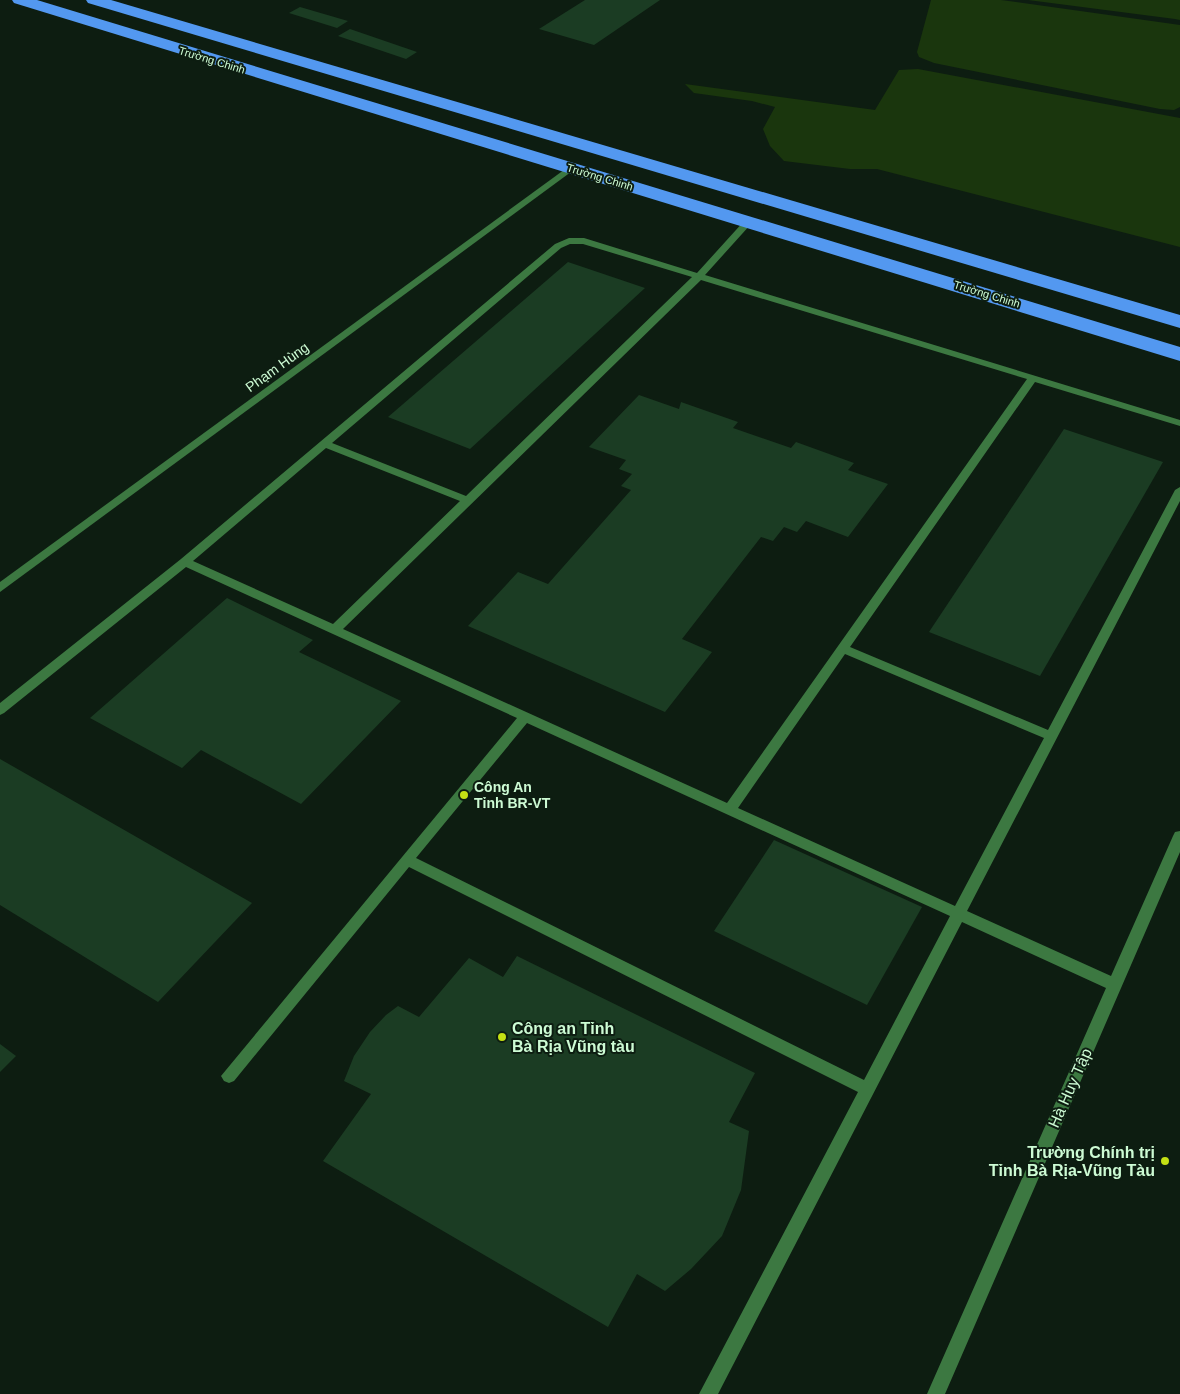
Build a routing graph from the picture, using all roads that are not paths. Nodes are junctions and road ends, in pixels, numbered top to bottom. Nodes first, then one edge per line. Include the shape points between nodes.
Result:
1 (20, 0) edge
2 (94, 0) edge
3 (597, 150) junction
4 (571, 169) junction
5 (748, 222) junction
6 (698, 276) junction
7 (1180, 322) edge
8 (1180, 354) edge
9 (1033, 378) junction
10 (1180, 423) edge
11 (324, 444) junction
12 (1180, 490) edge
13 (467, 500) junction
14 (185, 562) junction
15 (0, 588) edge
16 (334, 630) junction
17 (842, 648) junction
18 (0, 710) edge
19 (525, 717) junction
20 (1051, 736) junction
21 (729, 810) junction
22 (1180, 836) edge
23 (407, 860) junction
24 (958, 914) junction
25 (1115, 985) junction
26 (229, 1076) dead end
27 (867, 1089) junction
28 (708, 1394) edge
29 (936, 1394) edge

1 - 4 highway, Trường Chinh
2 - 3 highway, Trường Chinh
3 - 4 highway
3 - 7 highway, Trường Chinh
4 - 5 highway, Trường Chinh
4 - 15 street, Phạm Hùng
5 - 6 street
5 - 8 highway, Trường Chinh
6 - 9 street
6 - 11 street via 584,241 569,241 558,246
6 - 13 street
9 - 10 street
9 - 17 street
11 - 13 street
11 - 14 street
12 - 20 street
13 - 16 street
14 - 16 street
14 - 18 street
16 - 19 street
17 - 20 street
17 - 21 street
19 - 21 street
19 - 23 street
20 - 24 street
21 - 24 street
22 - 25 street, Hà Huy Tập
23 - 26 street
23 - 27 street
24 - 25 street
24 - 27 street
25 - 29 street, Hà Huy Tập
27 - 28 street

